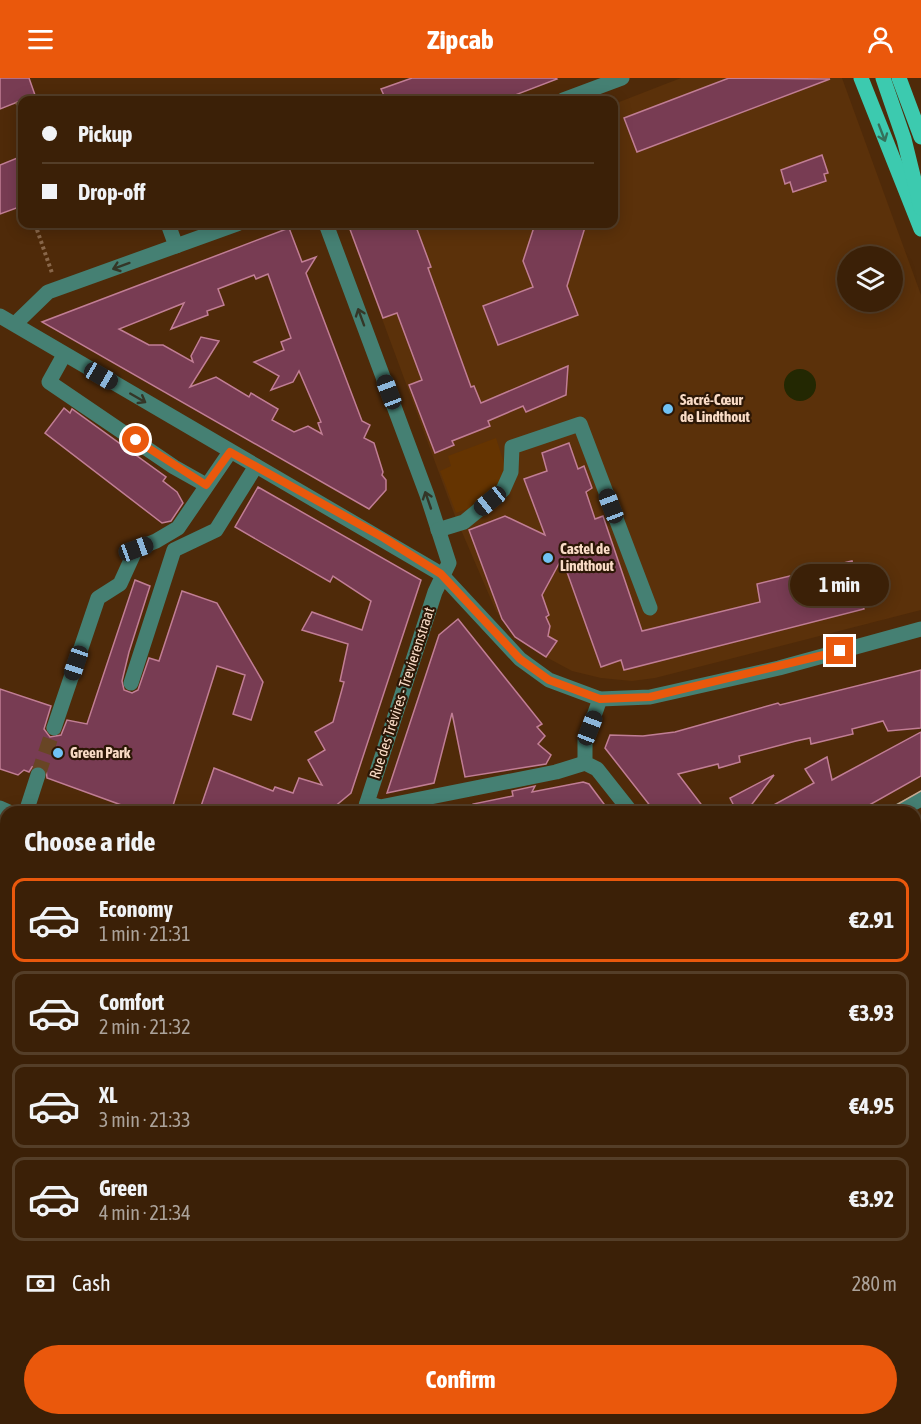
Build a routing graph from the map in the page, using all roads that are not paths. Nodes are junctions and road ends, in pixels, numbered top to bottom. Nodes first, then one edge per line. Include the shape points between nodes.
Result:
1 (622, 78) edge
2 (861, 78) edge
3 (883, 78) edge
4 (899, 78) edge
5 (574, 96) edge
6 (921, 137) edge
7 (921, 208) edge
8 (169, 228) edge
9 (226, 228) edge
10 (327, 228) edge
11 (921, 229) edge
12 (176, 246) junction
13 (0, 315) edge
14 (15, 324) junction
15 (64, 355) junction
16 (230, 452) junction
17 (256, 466) junction
18 (206, 485) junction
19 (438, 530) junction
20 (441, 574) junction
21 (650, 608) dead end
22 (921, 629) edge
23 (131, 683) dead end
24 (600, 699) junction
25 (54, 728) tunnel mouth
26 (585, 763) junction
27 (38, 775) tunnel mouth
28 (28, 806) edge
29 (365, 806) edge
30 (385, 806) edge
31 (626, 806) edge

1 - 5 street
2 -> 11 main road
3 - 7 main road via 904,139
4 - 6 main road
8 - 12 street
9 - 12 street
19 -> 10 street
12 -> 14 street via 48,292
13 - 14 street
14 - 15 street
15 -> 16 street
15 - 18 street via 49,382
16 - 17 street
16 - 18 street
17 - 20 street
17 - 23 street via 216,530 174,550
18 - 25 street via 178,528 136,549 120,584 98,598
19 - 20 street, Rue des Trévires - Trevierenstraat via 449,563
19 - 21 street via 464,522 503,490 511,472 512,447 580,424
20 - 24 street via 520,659 549,680
20 - 29 street, Rue des Trévires - Trevierenstraat
22 - 24 street via 779,668 650,697
24 - 26 street via 585,741
26 - 30 street
26 - 31 street via 597,769
27 - 28 street

